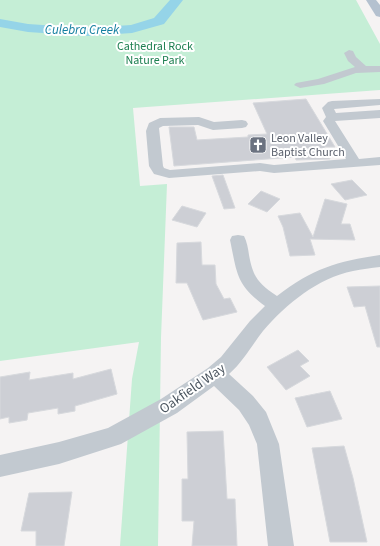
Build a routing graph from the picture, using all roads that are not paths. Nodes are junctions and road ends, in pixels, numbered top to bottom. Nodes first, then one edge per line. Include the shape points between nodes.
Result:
1 (370, 0) edge
2 (380, 14) edge
3 (349, 53) dead end
4 (363, 69) junction
5 (380, 69) edge
6 (300, 85) dead end
7 (380, 102) edge
8 (380, 114) edge
9 (332, 117) junction
10 (242, 124) dead end
11 (380, 161) edge
12 (354, 163) junction
13 (238, 240) dead end
14 (380, 261) edge
15 (277, 305) junction
16 (215, 374) junction
17 (0, 466) edge
18 (281, 546) edge

1 - 2 main road
3 - 4 street
4 - 5 street
4 - 6 street via 320,82
7 - 9 street via 332,104 328,108
8 - 9 street
9 - 12 street via 329,121
10 - 12 street via 213,126 199,121 160,122 153,126 152,130 156,166 159,171 169,174
11 - 12 street
13 - 15 street via 249,282 254,289
14 - 15 street, Oakfield Way via 350,265 325,274 303,285
15 - 16 street, Oakfield Way via 228,363
16 - 17 street, Oakfield Way via 170,406 113,437 59,453
16 - 18 street via 246,403 258,419 268,444

